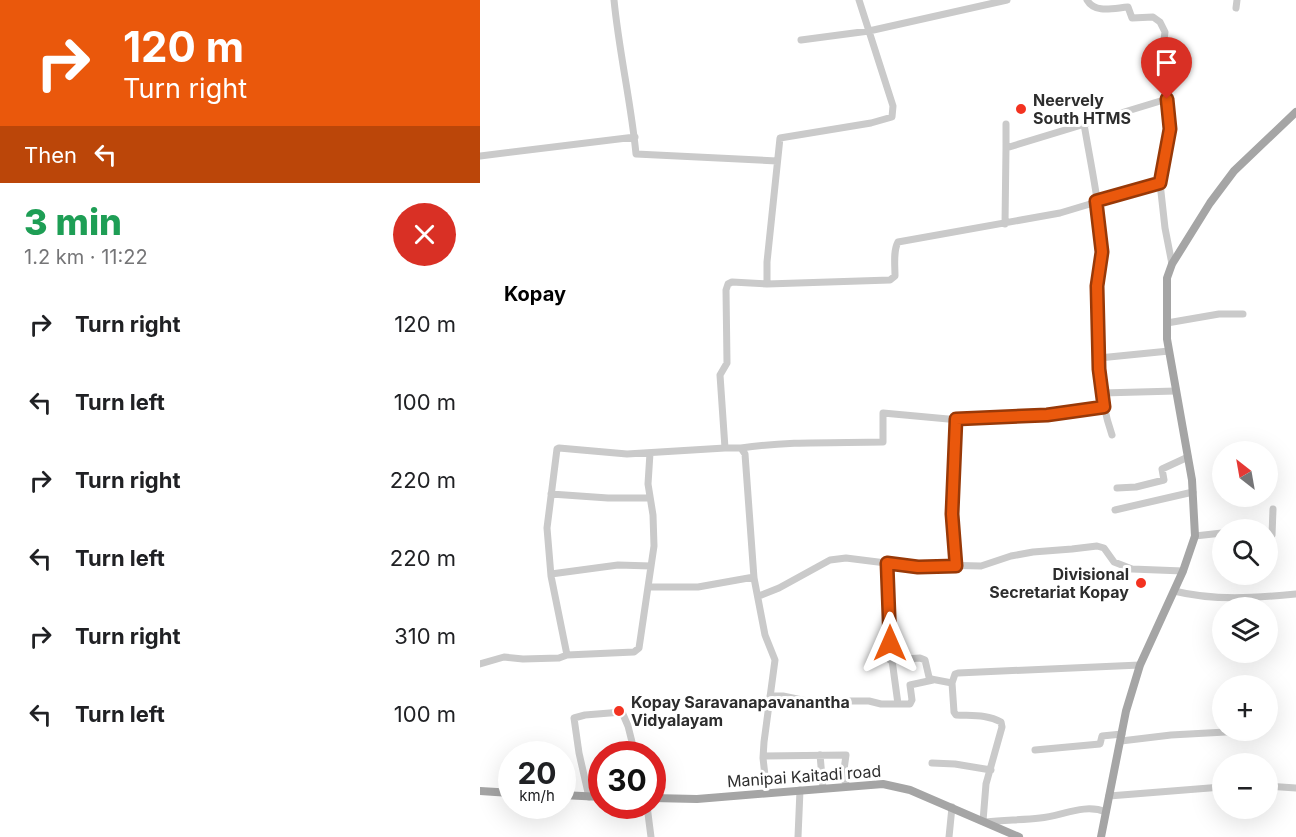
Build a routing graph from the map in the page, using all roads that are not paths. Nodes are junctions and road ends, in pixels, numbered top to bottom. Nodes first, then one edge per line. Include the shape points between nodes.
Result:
1 (614, 0) edge
2 (859, 0) edge
3 (1007, 0) edge
4 (1087, 0) edge
5 (1237, 0) edge
6 (1128, 3) edge
7 (1236, 8) dead end
8 (869, 31) junction
9 (801, 40) dead end
10 (1167, 99) junction
11 (1296, 112) edge
12 (1006, 124) dead end
13 (1084, 124) junction
14 (634, 136) junction
15 (1006, 148) junction
16 (480, 156) edge
17 (777, 161) junction
18 (1160, 183) junction
19 (1096, 201) junction
20 (1005, 224) junction
21 (1172, 264) junction
22 (767, 284) junction
23 (1243, 314) dead end
24 (1167, 323) junction
25 (1168, 351) junction
26 (1099, 358) junction
27 (1176, 391) junction
28 (1102, 393) junction
29 (1104, 407) junction
30 (956, 419) junction
31 (1112, 435) dead end
32 (725, 448) junction
33 (741, 448) junction
34 (650, 453) junction
35 (1188, 457) junction
36 (1117, 488) dead end
37 (1193, 492) junction
38 (551, 494) junction
39 (650, 498) junction
40 (1273, 509) dead end
41 (1115, 510) dead end
42 (1273, 519) edge
43 (1212, 534) edge
44 (1195, 536) junction
45 (887, 563) junction
46 (651, 566) junction
47 (956, 566) junction
48 (1183, 571) junction
49 (551, 574) junction
50 (754, 577) junction
51 (648, 586) junction
52 (1174, 591) junction
53 (1296, 594) edge
54 (759, 596) junction
55 (567, 655) junction
56 (892, 660) junction
57 (480, 664) edge
58 (1140, 665) junction
59 (933, 680) junction
60 (952, 683) junction
61 (770, 696) junction
62 (898, 704) junction
63 (1212, 733) edge
64 (1121, 738) junction
65 (632, 741) edge
66 (1035, 750) dead end
67 (820, 754) junction
68 (764, 756) junction
69 (932, 763) dead end
70 (991, 770) junction
71 (847, 786) junction
72 (1278, 787) edge
73 (823, 788) junction
74 (1212, 788) edge
75 (1296, 788) edge
76 (800, 790) junction
77 (480, 791) edge
78 (498, 792) edge
79 (588, 793) edge
80 (768, 793) junction
81 (1109, 796) junction
82 (666, 798) edge
83 (952, 807) junction
84 (1106, 812) junction
85 (649, 819) edge
86 (985, 821) junction
87 (651, 837) edge
88 (798, 837) edge
89 (948, 837) edge
90 (1019, 837) edge
91 (1101, 837) edge

1 - 14 street
2 - 8 street
3 - 8 street
4 - 6 street via 1096,9
5 - 7 street
6 - 10 street via 1132,18 1153,17 1165,32 1162,55
8 - 9 street
8 - 17 street via 892,117 780,138
10 - 13 street
10 - 18 street via 1170,129
11 - 21 main road via 1233,171
12 - 15 street
13 - 15 street
13 - 19 street
14 - 16 street
14 - 17 street via 636,154
15 - 20 street
17 - 22 street
18 - 19 street
18 - 21 street
19 - 20 street
19 - 26 street via 1102,252 1097,286
20 - 22 street via 898,242 895,276 890,280
21 - 24 main road via 1166,286
22 - 32 street via 732,282 726,290 727,363 720,375
23 - 24 street
24 - 25 main road
25 - 26 street
25 - 27 main road
26 - 28 street
27 - 28 street
27 - 35 main road
28 - 29 street
29 - 30 street via 1047,415
29 - 31 street
30 - 33 street via 883,413 883,442
30 - 47 street via 952,514
32 - 33 street
32 - 34 street
33 - 50 street via 745,454
34 - 38 street via 559,448
34 - 39 street
35 - 36 street via 1162,469 1164,480 1136,488
35 - 37 main road
37 - 41 street
37 - 44 main road
38 - 39 street
38 - 49 street via 547,528
39 - 46 street via 654,546
40 - 42 street
43 - 44 street
44 - 48 main road
45 - 47 street
45 - 54 street via 830,560
45 - 56 street
46 - 49 street via 618,565
46 - 51 street
47 - 48 street via 981,566 1033,552 1097,546 1104,548 1117,564
48 - 52 main road
49 - 55 street
50 - 51 street via 698,587
50 - 54 street
51 - 55 street via 639,648 634,652
52 - 53 street via 1233,598
52 - 58 main road
54 - 61 street via 765,635 775,660
55 - 57 street via 504,657
56 - 59 street via 925,660 928,677
56 - 62 street
58 - 60 street via 958,673
58 - 64 main road
59 - 60 street
59 - 62 street via 910,685 910,704
60 - 70 street via 956,715 1001,722
61 - 62 street via 816,703
61 - 68 street
63 - 64 street
64 - 66 street via 1102,736 1100,744
64 - 81 main road
65 - 79 street via 622,712 574,718
67 - 68 street
67 - 71 street via 846,756 843,777
67 - 73 street
68 - 80 street
69 - 70 street
70 - 86 street via 986,784
71 - 73 main road, Manipai Kaitadi road
71 - 83 main road, Manipai Kaitadi road via 897,786
72 - 75 street
73 - 76 main road, Manipai Kaitadi road
74 - 81 street
76 - 80 main road, Manipai Kaitadi road
76 - 88 street
77 - 78 main road
80 - 82 main road, Manipai Kaitadi road
81 - 84 main road
83 - 86 main road, Manipai Kaitadi road
83 - 89 street
84 - 86 street via 1078,809 1041,818
84 - 91 main road
85 - 87 street
86 - 90 main road, Manipai Kaitadi road

